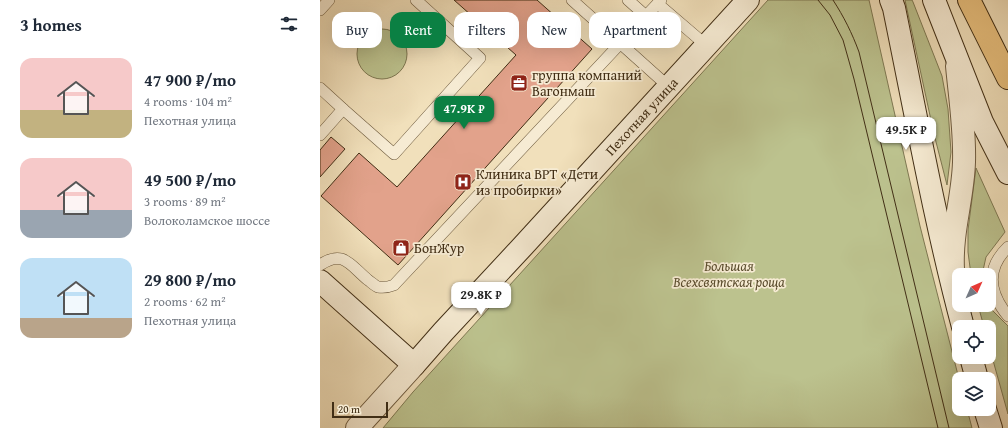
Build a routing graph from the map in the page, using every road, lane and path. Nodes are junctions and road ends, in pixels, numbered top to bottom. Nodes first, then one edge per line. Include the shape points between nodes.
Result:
1 (329, 0) edge
2 (416, 0) edge
3 (433, 0) edge
4 (572, 0) edge
5 (628, 0) edge
6 (748, 0) edge
7 (891, 0) edge
8 (934, 0) edge
9 (969, 0) edge
10 (660, 2) edge
11 (425, 8) junction
12 (320, 10) edge
13 (642, 12) edge
14 (650, 12) edge
15 (589, 15) edge
16 (706, 46) junction
17 (617, 48) edge
18 (625, 48) edge
19 (956, 55) junction
20 (1008, 78) edge
21 (669, 87) junction
22 (320, 88) edge
23 (343, 109) junction
24 (320, 135) edge
25 (1008, 173) edge
26 (1008, 247) edge
27 (320, 266) edge
28 (952, 268) edge
29 (320, 281) edge
30 (952, 283) edge
31 (1008, 316) edge
32 (414, 365) junction
33 (988, 416) edge
34 (357, 428) edge
35 (991, 428) edge

1 - 12 lane
2 - 11 lane
3 - 11 lane
4 - 15 lane
5 - 13 lane
6 - 16 main road, Пехотная улица
7 - 30 main road
8 - 19 main road
9 - 20 main road
10 - 14 lane
10 - 16 lane
11 - 23 lane via 480,58 394,154
16 - 21 main road, Пехотная улица
17 - 27 lane via 394,285 386,288 377,287 343,259 327,260
18 - 21 lane
19 - 25 main road via 982,122
19 - 28 main road via 964,161 953,236
21 - 32 main road, Пехотная улица
22 - 23 lane
23 - 24 lane
26 - 31 lane via 1000,255 993,271 992,287 999,306
29 - 32 main road
32 - 34 main road, Пехотная улица
33 - 35 main road

